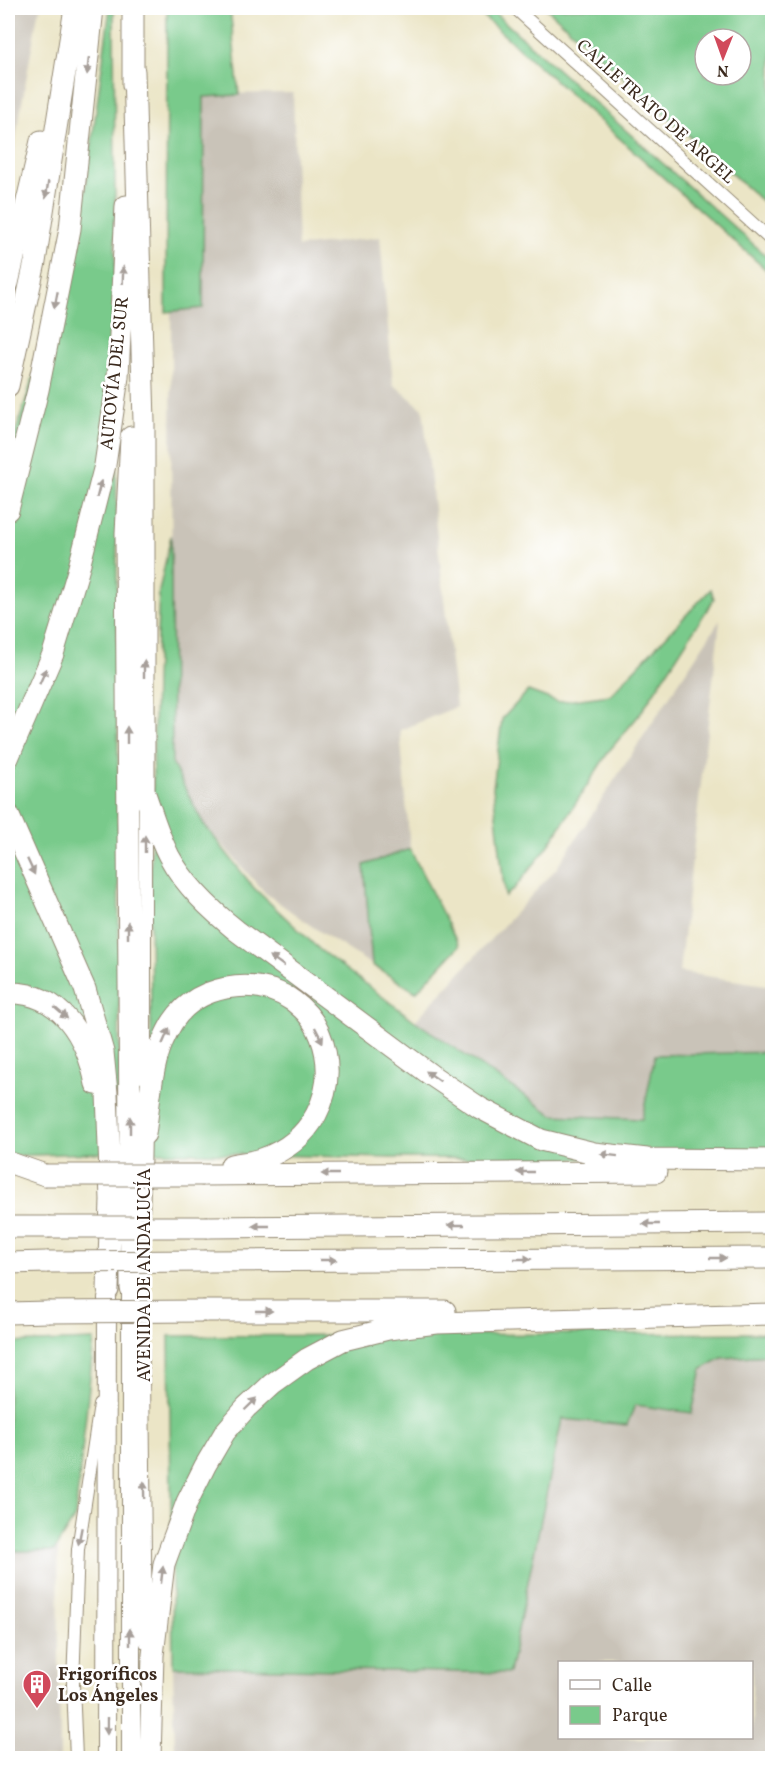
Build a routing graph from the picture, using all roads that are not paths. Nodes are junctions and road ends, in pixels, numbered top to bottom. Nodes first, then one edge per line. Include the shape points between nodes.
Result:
1 (63, 8) edge
2 (75, 8) edge
3 (93, 8) edge
4 (133, 8) edge
5 (515, 8) edge
6 (134, 71) junction
7 (772, 241) edge
8 (140, 259) junction
9 (8, 283) edge
10 (8, 386) edge
11 (8, 510) edge
12 (8, 758) edge
13 (144, 791) junction
14 (8, 814) edge
15 (8, 993) edge
16 (145, 1134) junction
17 (772, 1160) edge
18 (8, 1162) edge
19 (772, 1171) edge
20 (204, 1174) junction
21 (8, 1175) edge
22 (45, 1175) junction
23 (772, 1223) edge
24 (8, 1227) edge
25 (772, 1258) edge
26 (8, 1263) edge
27 (131, 1288) joint
28 (108, 1290) junction
29 (772, 1312) edge
30 (8, 1313) edge
31 (107, 1354) junction
32 (76, 1758) edge
33 (106, 1758) edge
34 (130, 1758) edge
35 (149, 1758) edge

1 - 9 highway via 40,147
2 -> 10 highway via 35,262
3 -> 11 highway via 70,229 38,390
4 - 6 highway, AUTOVÍA DEL SUR
5 - 7 street, CALLE TRATO DE ARGEL
6 - 8 highway
12 -> 6 highway, AUTOVÍA DEL SUR via 53,654 105,465 118,377
13 -> 8 highway
27 -> 8 highway via 126,533
16 -> 13 street, AVENIDA DE ANDALUCÍA
17 -> 13 highway via 647,1159 594,1153 541,1140 480,1108 215,913 170,857
14 -> 28 highway via 86,989 103,1052 111,1200
15 -> 28 highway via 34,997 52,1005 71,1021 92,1065 97,1092 99,1201
16 -> 20 highway via 154,1068 167,1031 186,1006 209,991 244,985 277,991 296,1002 323,1039 328,1076 326,1096 317,1114 305,1131 263,1159
35 -> 16 street, AVENIDA DE ANDALUCÍA via 142,1296
18 - 22 highway
19 -> 20 highway
20 - 22 highway, bridge
21 - 22 highway
23 -> 24 highway, bridge
26 -> 25 highway, bridge
34 -> 27 main road, AVENIDA DE ANDALUCÍA
28 - 31 main road, AVENIDA DE ANDALUCÍA
30 -> 29 highway, bridge
35 -> 29 highway via 153,1655 164,1564 187,1502 225,1432 272,1384 343,1340 388,1329 437,1323
31 -> 32 street via 78,1549 73,1684
31 -> 33 main road, AVENIDA DE ANDALUCÍA

